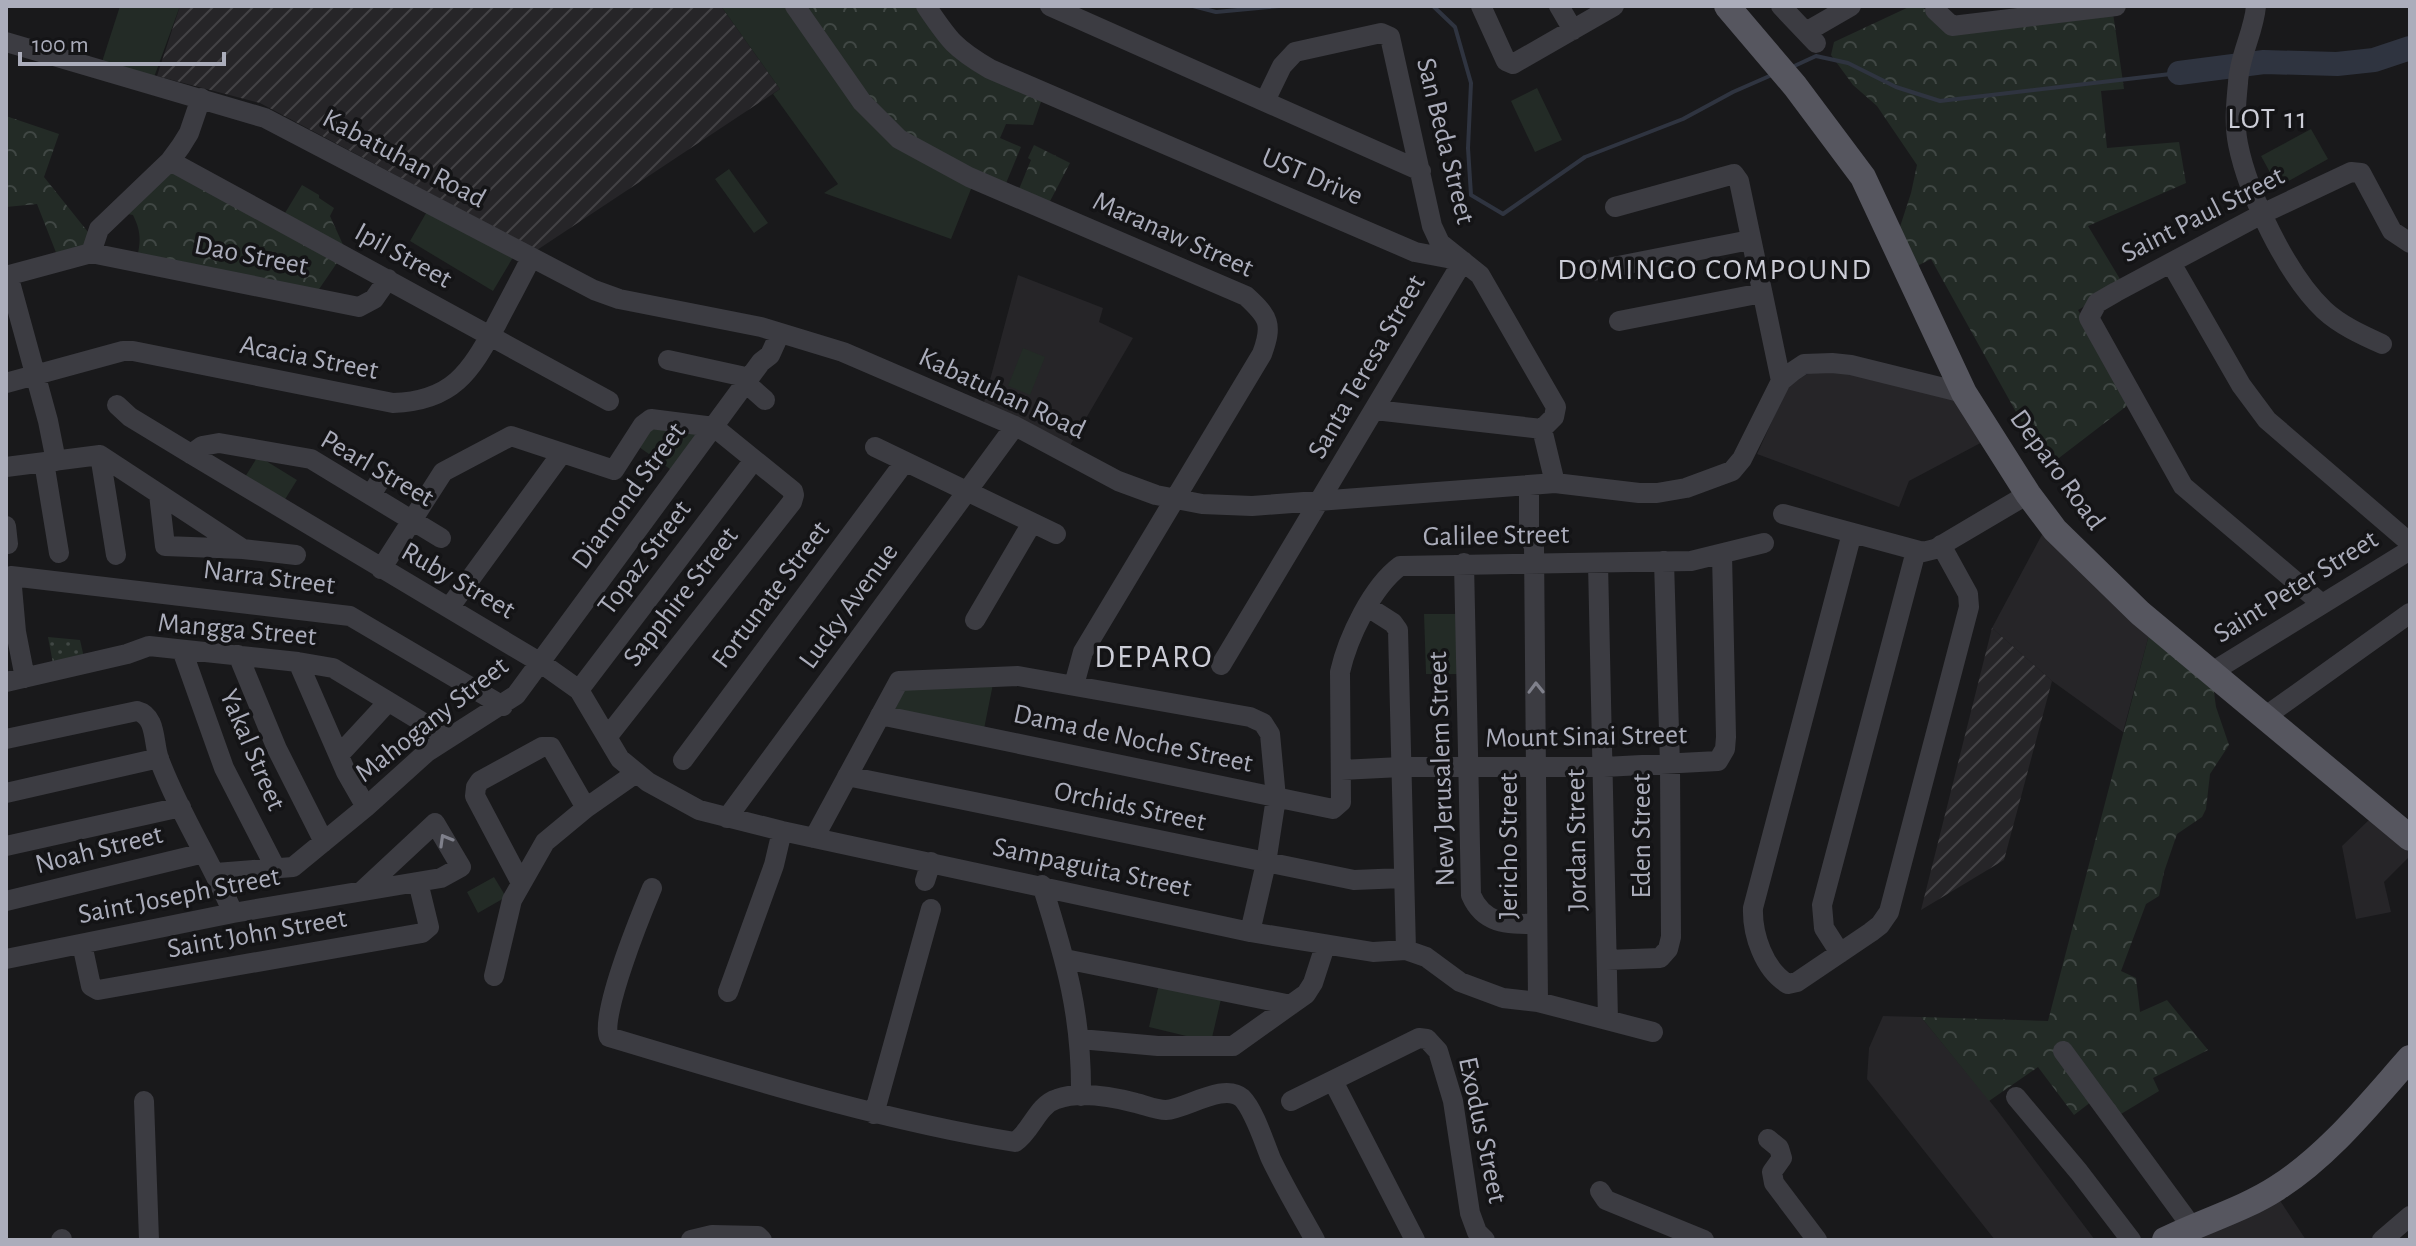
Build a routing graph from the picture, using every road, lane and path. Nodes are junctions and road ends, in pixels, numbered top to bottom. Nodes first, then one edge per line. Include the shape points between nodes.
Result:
1 (795, 6) edge
2 (926, 6) edge
3 (1050, 6) edge
4 (1481, 6) edge
5 (1559, 6) edge
6 (1614, 6) edge
7 (1851, 6) edge
8 (2116, 6) edge
9 (2256, 6) edge
10 (1738, 10) edge
11 (1935, 10) dead end
12 (1799, 22) edge
13 (1573, 30) junction
14 (6, 42) edge
15 (201, 98) junction
16 (1265, 101) junction
17 (170, 161) junction
18 (1421, 171) junction
19 (1615, 207) dead end
20 (2262, 214) junction
21 (1750, 240) junction
22 (2410, 243) edge
23 (91, 253) junction
24 (531, 258) junction
25 (1463, 261) junction
26 (2171, 263) junction
27 (1593, 271) dead end
28 (7, 276) edge
29 (388, 279) junction
30 (1762, 293) junction
31 (1619, 321) dead end
32 (774, 331) junction
33 (489, 336) junction
34 (2382, 344) dead end
35 (668, 360) dead end
36 (752, 374) junction
37 (36, 375) junction
38 (1781, 381) junction
39 (6, 383) edge
40 (1964, 393) junction
41 (765, 400) dead end
42 (609, 401) dead end
43 (117, 405) dead end
44 (1375, 410) junction
45 (1015, 426) junction
46 (714, 427) junction
47 (1542, 429) junction
48 (875, 447) dead end
49 (562, 453) junction
50 (191, 454) junction
51 (100, 455) junction
52 (754, 460) junction
53 (50, 461) junction
54 (904, 463) junction
55 (6, 467) edge
56 (1541, 484) junction
57 (967, 492) junction
58 (159, 494) junction
59 (2028, 494) junction
60 (1177, 500) junction
61 (1321, 502) junction
62 (1783, 514) dead end
63 (412, 520) junction
64 (1032, 523) junction
65 (1852, 533) junction
66 (1056, 534) dead end
67 (441, 538) dead end
68 (1764, 543) dead end
69 (2410, 543) edge
70 (1941, 545) junction
71 (243, 549) junction
72 (2410, 550) edge
73 (1916, 551) junction
74 (59, 553) dead end
75 (1722, 554) junction
76 (116, 555) dead end
77 (296, 555) dead end
78 (1534, 555) junction
79 (1664, 561) junction
80 (1464, 563) junction
81 (1598, 563) junction
82 (381, 569) junction
83 (9, 577) edge
84 (2322, 604) junction
85 (1368, 607) junction
86 (449, 608) junction
87 (2410, 613) edge
88 (975, 620) dead end
89 (182, 650) junction
90 (238, 655) junction
91 (298, 662) junction
92 (541, 663) junction
93 (1221, 665) dead end
94 (2212, 672) junction
95 (15, 680) edge
96 (1074, 685) junction
97 (579, 690) junction
98 (388, 702) junction
99 (503, 706) junction
100 (880, 715) junction
101 (2266, 716) junction
102 (608, 736) junction
103 (447, 737) junction
104 (6, 739) edge
105 (339, 755) junction
106 (159, 758) junction
107 (683, 760) dead end
108 (1670, 765) junction
109 (1469, 766) junction
110 (1537, 766) junction
111 (1401, 767) junction
112 (1604, 767) junction
113 (1341, 770) junction
114 (636, 773) junction
115 (847, 776) junction
116 (6, 793) edge
117 (1276, 798) junction
118 (181, 807) junction
119 (366, 807) junction
120 (586, 808) junction
121 (737, 820) junction
122 (782, 831) junction
123 (814, 838) junction
124 (2410, 838) edge
125 (324, 842) junction
126 (6, 846) edge
127 (204, 853) junction
128 (1266, 863) junction
129 (276, 869) junction
130 (216, 873) junction
131 (1403, 878) junction
132 (418, 882) junction
133 (521, 883) junction
134 (1042, 885) junction
135 (652, 888) dead end
136 (362, 891) junction
137 (6, 901) edge
138 (931, 909) dead end
139 (233, 913) junction
140 (1537, 924) junction
141 (1250, 932) junction
142 (82, 944) junction
143 (1325, 946) junction
144 (1406, 950) junction
145 (1840, 953) junction
146 (6, 959) edge
147 (1065, 959) junction
148 (1607, 960) junction
149 (494, 976) dead end
150 (728, 992) dead end
151 (1538, 1002) junction
152 (1291, 1005) junction
153 (1608, 1020) junction
154 (1653, 1032) dead end
155 (1080, 1039) junction
156 (2063, 1051) dead end
157 (2410, 1058) edge
158 (1333, 1081) junction
159 (1081, 1096) junction
160 (2016, 1097) dead end
161 (144, 1101) dead end
162 (1291, 1101) dead end
163 (874, 1114) junction
164 (1768, 1139) dead end
165 (1600, 1191) dead end
166 (2410, 1216) edge
167 (2192, 1227) junction
168 (760, 1238) edge
169 (149, 1240) edge
170 (691, 1240) edge
171 (1315, 1240) edge
172 (1415, 1240) edge
173 (1485, 1240) edge
174 (1704, 1240) edge
175 (1817, 1240) edge
176 (2131, 1240) edge
177 (2165, 1240) edge
178 (2382, 1240) edge

1 - 60 street, Maranaw Street via 862,102 899,139 969,177 1246,296 1261,310 1269,323 1262,354
2 - 25 street, UST Drive via 951,43 990,69 1415,252
3 - 16 street, UST Drive
4 - 13 street via 1506,61 1515,63
5 - 13 street
6 - 13 street
7 - 12 street
8 - 11 street via 1952,26
9 - 20 street via 2239,66 2236,129
10 - 40 main road, Deparo Road via 1863,177
14 - 15 street, Kabatuhan Road
15 - 17 street via 189,133
15 - 24 street, Kabatuhan Road via 283,126
16 - 18 street, UST Drive
16 - 18 street, San Beda Street via 1295,52 1386,33
17 - 23 street via 105,221
17 - 29 street, Ipil Street
18 - 25 street, San Beda Street via 1437,237
19 - 21 street via 1732,173 1739,181
20 - 22 street, Saint Paul Street via 2351,172 2361,173 2392,231
20 - 26 street, Saint Paul Street
20 - 34 street via 2318,304
21 - 27 street
21 - 30 street
23 - 28 street
23 - 29 street, Dao Street via 359,307 374,299
24 - 32 street, Kabatuhan Road via 619,299
24 - 33 street, Acacia Street
25 - 44 street, Santa Teresa Street
25 - 47 street via 1480,275 1556,407
26 - 69 street via 2267,420
26 - 84 street, Saint Paul Street via 2097,303 2089,318 2183,486
28 - 37 street
29 - 33 street, Ipil Street
30 - 31 street
30 - 38 street
32 - 36 street, Diamond Street via 770,355
32 - 45 street, Kabatuhan Road via 866,361
33 - 37 street, Acacia Street via 472,367 455,384 413,402 393,403 133,351
33 - 42 street, Ipil Street
35 - 36 street
36 - 41 street
36 - 46 street, Diamond Street
37 - 39 street, Acacia Street
37 - 53 street
38 - 40 street via 1804,364 1832,363
38 - 56 street, Kabatuhan Road via 1732,471 1657,493
40 - 59 main road, Deparo Road
43 - 50 street, Ruby Street
44 - 47 street
44 - 61 street, Santa Teresa Street
45 - 57 street, Lucky Avenue
45 - 60 street, Kabatuhan Road via 1118,481
46 - 49 street via 651,419 614,470
46 - 52 street
46 - 92 street, Diamond Street
47 - 56 street
48 - 54 street
49 - 63 street via 511,436 443,472
49 - 86 street
50 - 63 street, Pearl Street via 219,443 308,458 377,486
50 - 82 street, Ruby Street
51 - 53 street
51 - 58 street
51 - 76 street
52 - 97 street, Topaz Street
52 - 102 street, Sapphire Street via 793,491 792,502
53 - 55 street
53 - 74 street
54 - 57 street
54 - 107 street, Fortunate Street
56 - 61 street, Kabatuhan Road
56 - 78 street, Jericho Street via 1540,538
57 - 64 street
57 - 121 street, Lucky Avenue
58 - 71 street
58 - 71 street via 165,546
59 - 70 street
59 - 94 main road, Deparo Road via 2081,557
60 - 61 street, Kabatuhan Road via 1239,506
60 - 96 street, Maranaw Street via 1083,652
61 - 93 street, Santa Teresa Street
62 - 65 street
63 - 67 street, Pearl Street
63 - 82 street
64 - 66 street
64 - 88 street
65 - 73 street
65 - 145 street via 1753,908 1761,948 1784,982 1797,982
68 - 75 street, Galilee Street
70 - 73 street
70 - 145 street via 1968,594 1967,613 1889,912 1880,925
71 - 77 street
72 - 84 street, Saint Peter Street
73 - 145 street via 1822,905 1824,928
75 - 79 street, Galilee Street
75 - 108 street, Mount Sinai Street via 1725,749 1718,761
78 - 80 street, Galilee Street
78 - 81 street, Galilee Street
110 -> 78 street, Jericho Street
79 - 81 street, Galilee Street
79 - 108 street, Eden Street
80 - 85 street, Galilee Street via 1400,566
80 - 109 street, New Jerusalem Street
81 - 112 street, Jordan Street
82 - 86 street, Ruby Street
83 - 95 street
83 - 99 street, Narra Street via 350,616
84 - 94 street, Saint Peter Street
85 - 111 street via 1398,630
85 - 113 street, Galilee Street via 1340,672
86 - 92 street, Ruby Street
87 - 101 street
89 - 90 street, Mangga Street
89 - 95 street, Mangga Street via 149,646
89 - 129 street, Yakal Street via 224,768
90 - 91 street, Mangga Street
90 - 125 street
91 - 98 street, Mangga Street via 338,670
91 - 105 street
92 - 97 street, Ruby Street
92 - 99 street, Mahogany Street
94 - 101 main road, Deparo Road
96 - 100 street via 1018,676 899,681
96 - 117 street via 1263,723 1270,734
97 - 102 street, Ruby Street
98 - 103 street, Mangga Street
98 - 105 street
99 - 103 street, Mahogany Street
100 - 115 street
100 - 117 street, Dama de Noche Street
101 - 124 main road, Deparo Road
102 - 114 street, Ruby Street via 620,759
103 - 119 street, Mahogany Street
104 - 106 street via 137,711 150,718
105 - 119 street
106 - 116 street
106 - 118 street
108 - 112 street, Mount Sinai Street
108 - 148 street, Eden Street via 1668,949 1660,958
109 - 110 street, Mount Sinai Street
109 - 111 street, Mount Sinai Street
109 - 140 street, New Jerusalem Street via 1471,895 1477,909 1493,921
110 - 112 street, Mount Sinai Street
110 - 140 street, Jericho Street
111 - 113 street, Mount Sinai Street
111 - 131 street
112 - 148 street, Jordan Street
113 - 117 street, Dama de Noche Street via 1341,802 1333,809
114 - 120 street
114 - 121 street, Ruby Street via 699,810
115 - 123 street
115 - 128 street, Orchids Street
117 - 128 street
118 - 126 street
118 - 127 street
119 - 125 street, Mahogany Street
120 - 133 street via 545,842
120 - 133 street via 551,747 480,781 475,796
121 - 122 street, Sampaguita Street
122 - 123 street, Sampaguita Street
122 - 150 street
123 - 134 street, Sampaguita Street via 928,871
125 - 129 street, Mahogany Street via 293,867
127 - 130 street
127 - 137 street, Noah Street
128 - 131 street, Orchids Street via 1354,880
128 - 141 street
129 - 130 street
130 - 139 street
131 - 144 street
132 - 136 street, Saint Joseph Street
132 -> 136 street, Saint Joseph Street via 461,867 435,823
132 - 142 street, Saint John Street via 429,927 422,933 98,990 91,986
133 - 149 street via 504,923
134 - 141 street, Sampaguita Street
134 - 147 street
135 - 163 street via 621,971 606,1026 609,1037
136 - 139 street, Saint Joseph Street
138 - 163 street
139 - 142 street, Saint Joseph Street
140 - 151 street, Jericho Street
141 - 143 street, Sampaguita Street
142 - 146 street, Saint Joseph Street
143 - 144 street, Sampaguita Street
143 - 152 street via 1313,983
144 - 151 street via 1426,957 1460,982 1503,998
147 - 152 street
147 - 155 street
148 - 153 street, Jordan Street
151 - 153 street
152 - 155 street via 1232,1046
153 - 154 street
155 - 159 street
156 - 167 street
157 - 167 main road via 2294,1176
158 - 162 street
158 - 172 street
158 - 173 street, Exodus Street via 1419,1038 1427,1039 1438,1051 1453,1101 1470,1213
159 - 163 street via 1049,1102 1015,1142
159 - 171 street via 1167,1110 1222,1093 1242,1099
160 - 176 street
161 - 169 street
164 - 175 street via 1782,1158 1772,1172 1774,1183
165 - 174 street via 1606,1200
166 - 178 street
167 - 177 main road
168 - 170 street via 712,1235

